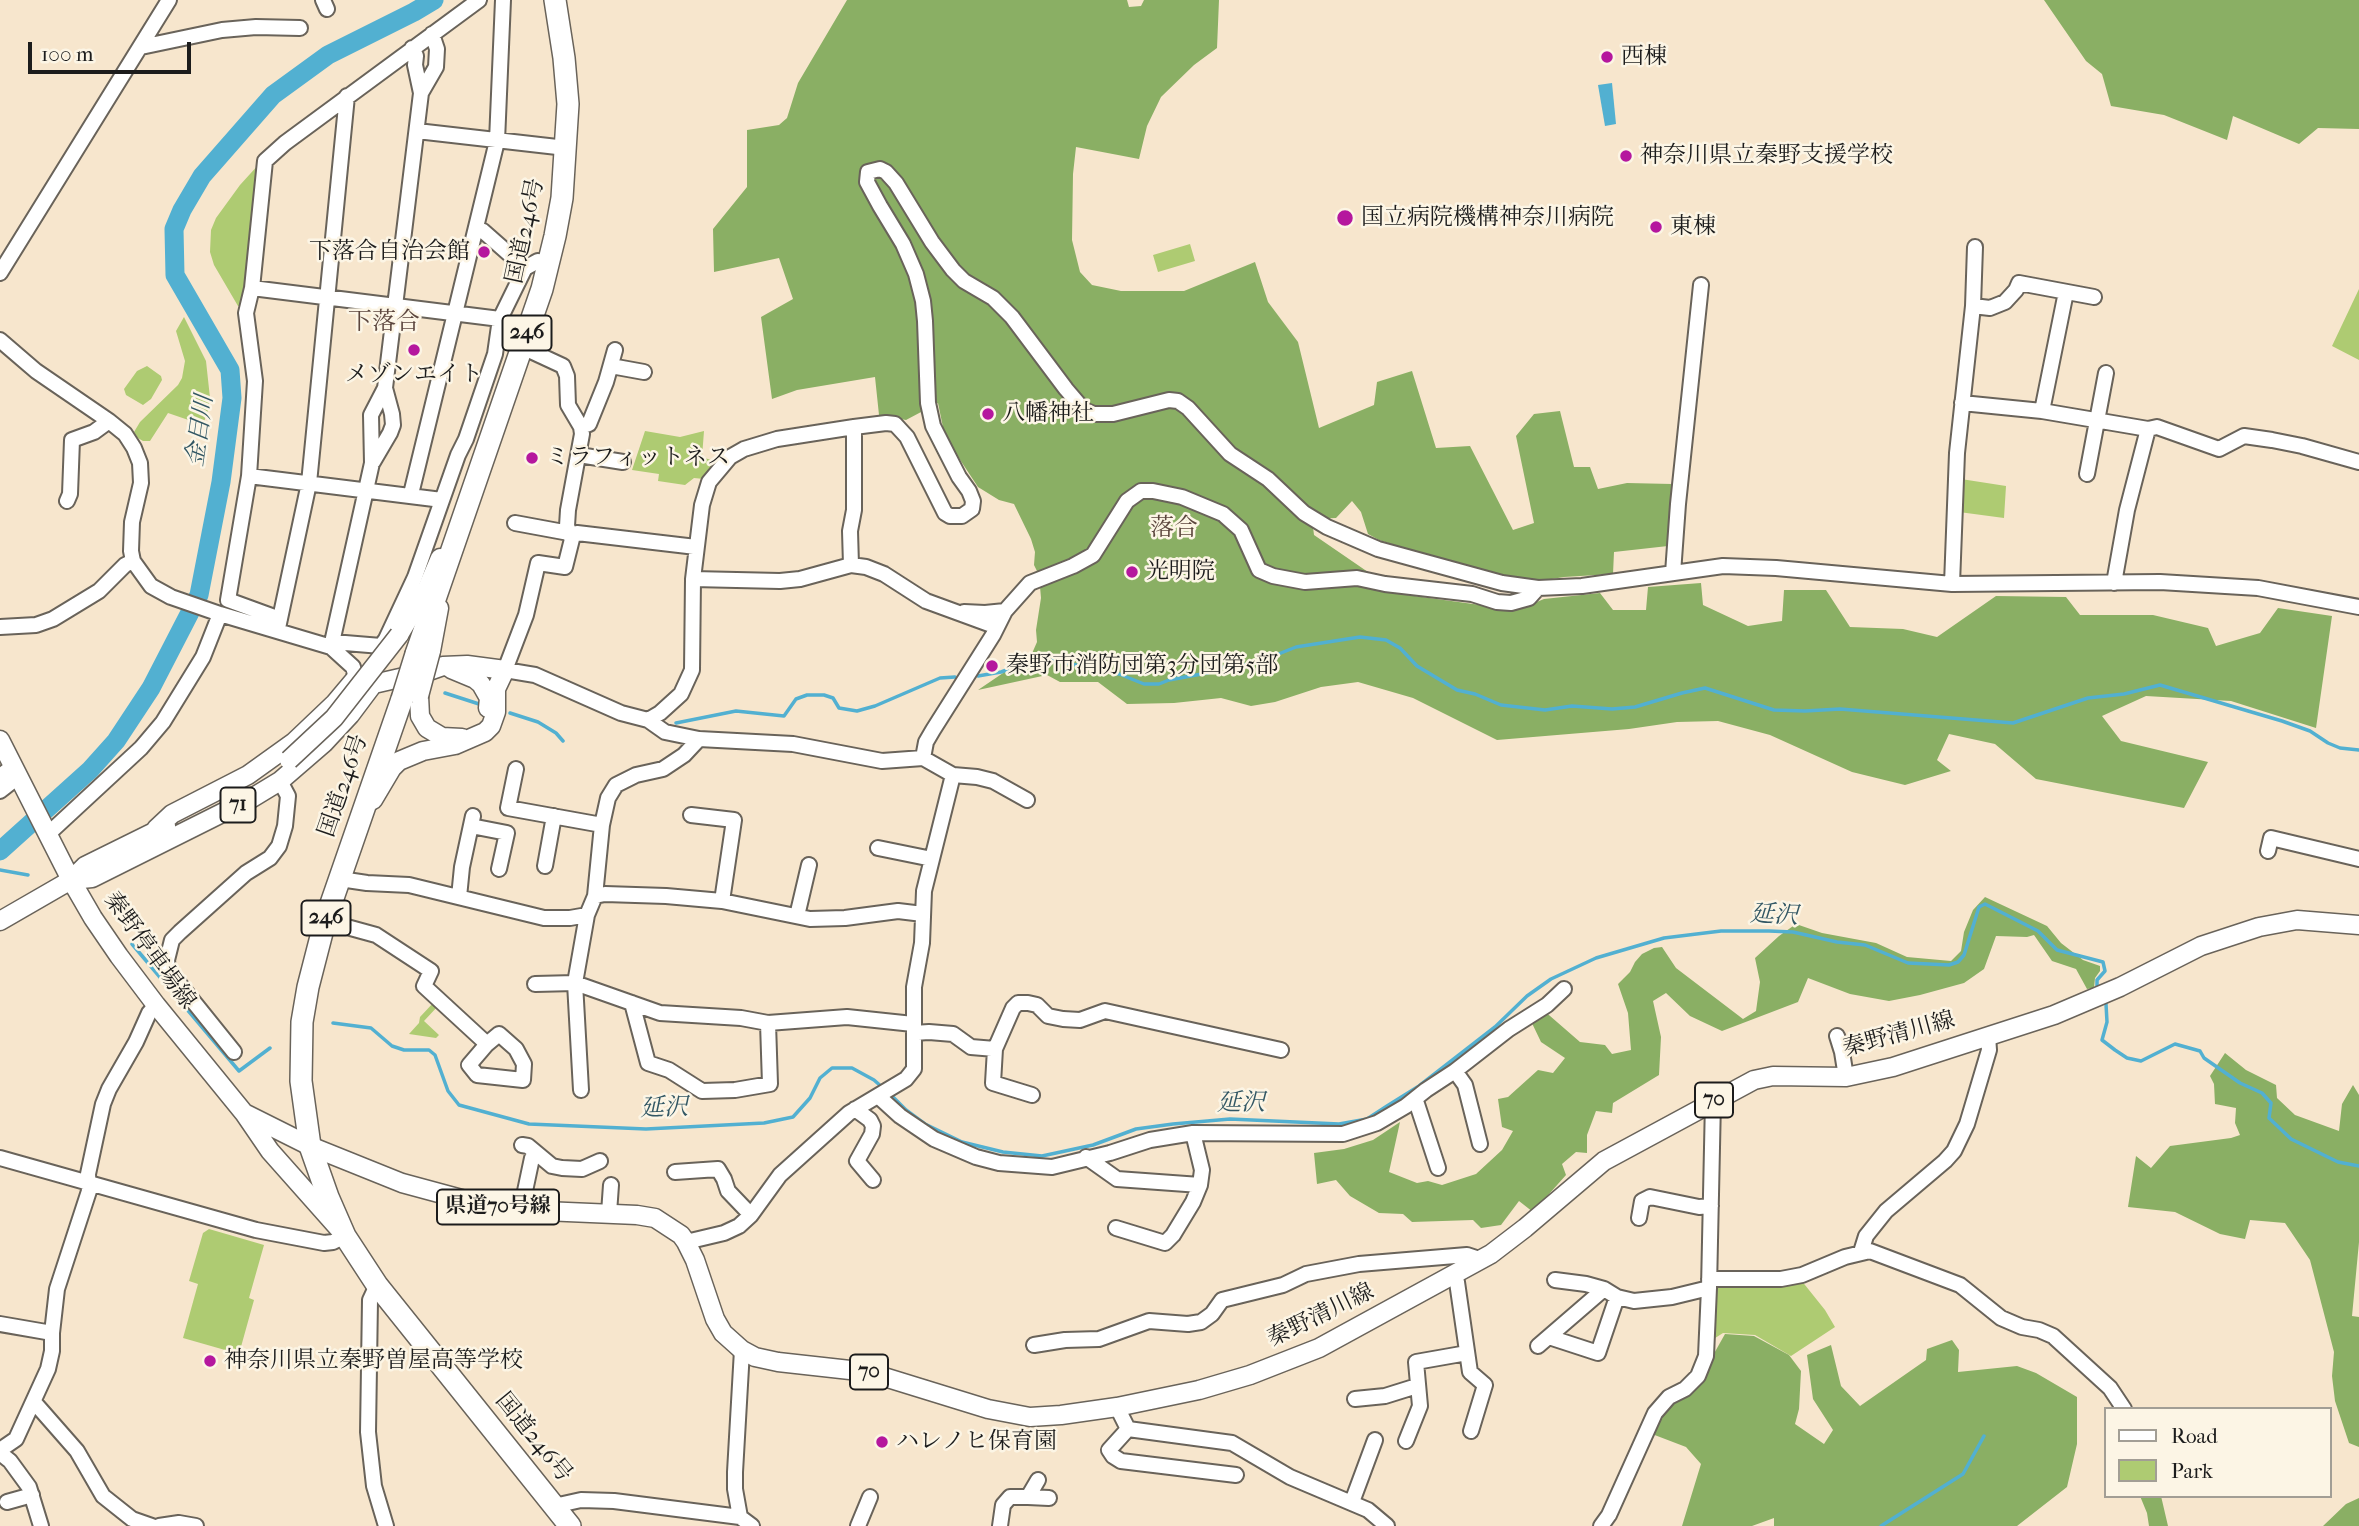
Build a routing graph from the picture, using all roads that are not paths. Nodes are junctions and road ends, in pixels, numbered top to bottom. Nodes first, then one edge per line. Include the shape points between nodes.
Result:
1 (169, 0) edge
2 (479, 0) edge
3 (503, 0) edge
4 (555, 0) edge
5 (300, 28) dead end
6 (432, 34) junction
7 (141, 47) junction
8 (412, 48) junction
9 (421, 93) junction
10 (347, 96) junction
11 (417, 131) junction
12 (497, 141) junction
13 (566, 148) junction
14 (477, 229) junction
15 (1975, 247) dead end
16 (0, 273) edge
17 (1701, 285) dead end
18 (251, 288) junction
19 (2066, 292) junction
20 (2094, 296) dead end
21 (327, 298) junction
22 (396, 306) junction
23 (1973, 306) junction
24 (456, 314) junction
25 (500, 319) junction
26 (0, 340) edge
27 (522, 347) junction
28 (615, 350) dead end
29 (611, 366) junction
30 (644, 372) dead end
31 (2106, 373) dead end
32 (385, 388) junction
33 (1962, 403) junction
34 (2042, 411) junction
35 (2096, 420) junction
36 (109, 421) junction
37 (581, 427) junction
38 (854, 427) junction
39 (2148, 429) junction
40 (579, 456) junction
41 (623, 462) dead end
42 (2359, 462) edge
43 (372, 463) junction
44 (481, 467) junction
45 (2087, 474) dead end
46 (249, 476) junction
47 (309, 483) junction
48 (367, 490) junction
49 (411, 495) junction
50 (442, 500) junction
51 (67, 501) dead end
52 (515, 523) dead end
53 (570, 534) junction
54 (696, 547) junction
55 (133, 561) junction
56 (851, 565) junction
57 (1673, 573) junction
58 (692, 579) junction
59 (2114, 583) junction
60 (1952, 584) junction
61 (1538, 588) junction
62 (2359, 607) edge
63 (956, 611) junction
64 (1005, 611) junction
65 (218, 613) junction
66 (279, 626) junction
67 (0, 627) edge
68 (997, 627) junction
69 (298, 638) junction
70 (332, 644) junction
71 (443, 666) junction
72 (505, 670) junction
73 (356, 678) junction
74 (374, 683) junction
75 (410, 698) junction
76 (648, 720) junction
77 (477, 735) junction
78 (699, 739) junction
79 (0, 740) edge
80 (923, 758) junction
81 (516, 769) dead end
82 (953, 775) junction
83 (14, 777) edge
84 (279, 781) junction
85 (0, 791) edge
86 (1027, 800) dead end
87 (691, 815) dead end
88 (554, 816) junction
89 (360, 823) junction
90 (602, 825) junction
91 (156, 829) junction
92 (46, 833) junction
93 (878, 848) dead end
94 (2268, 851) dead end
95 (932, 859) junction
96 (2359, 859) edge
97 (809, 864) dead end
98 (545, 866) dead end
99 (499, 869) dead end
100 (340, 879) junction
101 (71, 880) junction
102 (595, 896) junction
103 (459, 897) junction
104 (722, 901) junction
105 (923, 914) junction
106 (587, 915) junction
107 (797, 916) junction
108 (0, 921) edge
109 (325, 921) junction
110 (2359, 925) edge
111 (575, 983) junction
112 (535, 984) dead end
113 (1564, 989) dead end
114 (632, 1003) junction
115 (156, 1005) junction
116 (768, 1023) junction
117 (914, 1028) junction
118 (1837, 1036) dead end
119 (1988, 1036) junction
120 (487, 1044) dead end
121 (995, 1049) junction
122 (1281, 1049) dead end
123 (234, 1052) dead end
124 (1455, 1071) junction
125 (1846, 1076) junction
126 (581, 1090) dead end
127 (1032, 1095) dead end
128 (878, 1096) junction
129 (1413, 1101) junction
130 (1713, 1101) junction
131 (855, 1109) junction
132 (244, 1113) junction
133 (1193, 1133) junction
134 (522, 1144) dead end
135 (1480, 1144) dead end
136 (310, 1146) junction
137 (536, 1153) junction
138 (1086, 1157) junction
139 (0, 1158) edge
140 (600, 1161) dead end
141 (1438, 1168) dead end
142 (675, 1172) dead end
143 (873, 1180) dead end
144 (88, 1182) junction
145 (611, 1185) dead end
146 (1200, 1185) junction
147 (1712, 1206) junction
148 (521, 1210) junction
149 (609, 1213) junction
150 (751, 1215) junction
151 (1639, 1218) dead end
152 (1116, 1228) dead end
153 (345, 1236) junction
154 (686, 1242) junction
155 (1861, 1252) junction
156 (1479, 1259) junction
157 (1452, 1275) junction
158 (1555, 1280) dead end
159 (1709, 1283) junction
160 (377, 1284) junction
161 (1604, 1289) junction
162 (1617, 1297) junction
163 (0, 1324) edge
164 (52, 1333) junction
165 (1034, 1345) dead end
166 (742, 1350) junction
167 (1467, 1353) junction
168 (1417, 1386) junction
169 (1355, 1399) dead end
170 (34, 1402) junction
171 (1117, 1407) junction
172 (2123, 1407) edge
173 (1128, 1429) junction
174 (1471, 1431) dead end
175 (1375, 1440) dead end
176 (1406, 1441) dead end
177 (0, 1451) edge
178 (1236, 1475) dead end
179 (1038, 1480) dead end
180 (32, 1495) junction
181 (870, 1497) dead end
182 (1028, 1497) junction
183 (1049, 1498) dead end
184 (7, 1502) dead end
185 (1352, 1502) junction
186 (554, 1506) junction
187 (746, 1522) edge
188 (41, 1526) edge
189 (152, 1526) edge
190 (159, 1526) edge
191 (196, 1526) edge
192 (386, 1526) edge
193 (570, 1526) edge
194 (858, 1526) edge
195 (1000, 1526) edge
196 (1387, 1526) edge
197 (1601, 1526) edge

1 - 7 street
2 - 6 street
3 - 12 street
4 - 13 highway, 国道246号 / 246 via 568,104
5 - 7 street via 222,30
6 - 8 street
6 - 9 street via 436,67
7 - 16 street
8 - 9 street
8 - 10 street
9 - 11 street
10 - 18 street via 265,161
10 - 21 street
11 - 12 street
11 - 22 street
12 - 13 street
12 - 14 street
13 - 27 highway, 国道246号 / 246 via 555,236
14 - 24 street
14 - 25 street via 532,264
15 - 23 street
17 - 57 street
18 - 21 street
18 - 46 street via 246,313 256,381
19 - 20 street
19 - 23 street via 2019,283 2005,302 1990,308
19 - 34 street
21 - 22 street
21 - 47 street
22 - 24 street
22 - 32 street
23 - 33 street
24 - 25 street
24 - 49 street
25 - 50 street via 495,354
26 - 36 street
27 - 37 street via 563,366 568,405
27 - 44 highway, 国道246号 / 246
28 - 29 street
29 - 30 street
29 - 37 street via 589,424
31 - 35 street
32 - 43 street via 370,415
32 - 43 street via 393,425
33 - 34 street
33 - 60 street
34 - 35 street
35 - 39 street
35 - 45 street
36 - 51 street via 72,440
36 - 55 street via 125,434 140,463 141,483 131,531
37 - 40 street
38 - 54 street via 777,439 730,457 709,482
38 - 56 street
38 - 61 street via 895,424 907,437 945,513 962,516 972,509 970,491 933,426 924,311 916,274 867,182 868,172 880,169 896,183 953,270 1012,317 1084,410 1112,414 1178,401 1230,454 1328,527 1434,565
39 - 42 street via 2157,427 2219,449 2244,436
39 - 59 street
40 - 41 street
40 - 53 street via 568,510
43 - 48 street
44 - 75 highway, 国道246号 / 246, bridge via 447,564
44 - 91 main road, 71, bridge via 428,586 398,635 334,718 289,760 254,783
46 - 47 street
46 - 66 street via 228,600
47 - 48 street
47 - 66 street
48 - 49 street
48 - 70 street
49 - 50 street
50 - 70 street via 415,578 381,646
52 - 53 street
53 - 54 street
53 - 72 street via 565,567 538,563 526,615
54 - 58 street
55 - 65 street via 151,586
55 - 67 street via 100,591 53,619
56 - 58 street via 780,581
56 - 63 street via 884,574 926,601
57 - 60 street via 1723,566 1776,568
57 - 61 street
58 - 76 street via 692,670 681,694
59 - 60 street
59 - 62 street via 2259,588
61 - 64 street via 1530,598 1504,603 1472,594 1357,578 1305,582 1273,576 1259,570 1241,530 1223,514 1182,497 1141,491 1127,500 1093,555 1030,583
63 - 64 street
63 - 68 street
64 - 68 street
65 - 66 street
65 - 92 street via 203,657 163,722 141,748
66 - 69 street
68 - 80 street via 926,742
69 - 70 street
69 - 73 street via 326,653
70 - 73 street via 353,667
71 - 72 main road
71 - 74 main road
71 - 77 main road via 475,679 489,698
72 - 76 street via 535,675
72 - 77 main road via 496,689 495,718
73 - 74 main road
73 - 91 main road, 71 via 294,742 248,775 172,814
74 - 84 main road, 71 via 324,743
75 - 77 main road via 427,728 442,737
75 - 89 highway, 国道246号 / 246
76 - 78 street via 665,732
77 - 89 main road via 399,761
78 - 80 street via 793,744 882,761
78 - 90 street via 663,769 616,785
79 - 83 main road, 秦野停車場線
80 - 82 street
81 - 88 street via 503,806
82 - 86 street via 993,781
82 - 95 street
83 - 85 street
83 - 92 main road, 秦野停車場線
84 - 101 main road, 71 via 92,878
84 - 123 street via 288,796 279,846 172,940 167,960 168,970
87 - 104 street via 739,820
88 - 90 street
88 - 98 street
89 - 100 highway, 国道246号 / 246
90 - 102 street
91 - 101 main road, 71 via 85,866
92 - 101 main road, 秦野停車場線
93 - 95 street
94 - 96 street via 2271,838
95 - 105 street
97 - 107 street
99 - 103 street via 508,833 472,821
100 - 103 street via 409,885
100 - 109 highway, 国道246号 / 246
101 - 108 main road, 71
101 - 115 main road, 秦野停車場線 via 118,956
102 - 104 street
102 - 106 street
103 - 106 street via 544,918
104 - 107 street
105 - 107 street
105 - 117 street
106 - 111 street
109 - 120 street via 376,935 431,971 424,986
109 - 136 highway, 国道246号 / 246 via 302,1021 301,1081
110 - 119 main road, 秦野清川線 / 70 via 2297,920 2220,938 2054,1016
111 - 112 street
111 - 114 street
111 - 126 street
113 - 124 street
114 - 116 street via 660,1013
114 - 116 street via 648,1063 702,1091 774,1084
115 - 132 main road, 秦野停車場線
115 - 144 street via 106,1097
116 - 117 street via 847,1017
117 - 121 street via 953,1034 971,1047
117 - 128 street via 914,1069
118 - 125 street
119 - 125 main road, 秦野清川線 / 70 via 1893,1067
119 - 155 street via 1989,1049 1967,1124 1954,1151 1886,1211 1866,1236
121 - 122 street via 1018,1003 1037,1006 1048,1016 1063,1019 1080,1020 1105,1011
121 - 127 street via 993,1083 1014,1094
124 - 129 street
124 - 135 street via 1465,1085 1469,1117
125 - 130 main road, 秦野清川線 / 70 via 1763,1077
128 - 131 street
128 - 138 street via 934,1139 976,1157 1052,1167
129 - 133 street via 1377,1123 1343,1134
129 - 141 street
130 - 147 street
130 - 156 main road, 秦野清川線 / 70 via 1604,1161 1525,1228
131 - 143 street via 873,1126 857,1161
131 - 150 street via 780,1175
132 - 136 main road, 秦野停車場線
132 - 153 main road
133 - 138 street
133 - 146 street via 1202,1170
134 - 137 street
136 - 148 main road, 秦野清川線 / 県道70号線 via 402,1184
136 - 153 highway, 国道246号 / 246
137 - 140 street via 552,1166 567,1169
137 - 148 street
138 - 146 street via 1117,1179
139 - 144 street
142 - 150 street via 718,1169 727,1191
144 - 153 street via 269,1233 324,1243
144 - 164 street via 58,1289
145 - 149 street
146 - 152 street via 1181,1223 1165,1242
147 - 151 street via 1650,1197 1642,1201
147 - 159 street
148 - 149 main road, 秦野清川線 / 県道70号線
149 - 154 main road, 秦野清川線 / 県道70号線 via 655,1218
150 - 154 street via 724,1233
153 - 160 highway, 国道246号 / 246
154 - 166 main road, 秦野清川線 / 70 via 715,1319
155 - 159 street via 1792,1278
155 - 172 street via 1870,1251 1951,1280 2001,1318 2053,1336 2110,1388
156 - 157 main road, 秦野清川線 / 70
156 - 165 street via 1466,1255 1359,1264 1306,1274 1222,1300 1200,1322 1149,1321 1100,1339
157 - 167 street via 1457,1282
157 - 171 main road, 秦野清川線 / 70 via 1319,1348 1199,1390
158 - 161 street
159 - 162 street via 1654,1300
159 - 197 street via 1706,1356 1698,1376 1655,1413
160 - 186 highway, 国道246号 / 246
160 - 192 street via 370,1300 368,1432 374,1486
161 - 162 street
161 - 162 street via 1544,1342 1598,1353
163 - 164 street
164 - 170 street via 48,1369
166 - 171 main road, 秦野清川線 / 70 via 778,1362 868,1372 988,1409 1030,1417
166 - 187 street via 734,1489
167 - 168 street via 1416,1362
167 - 174 street via 1470,1372 1485,1385
168 - 169 street
168 - 176 street via 1420,1406
170 - 177 street via 16,1439
170 - 189 street via 77,1451 103,1496 132,1519
171 - 173 street
173 - 178 street via 1110,1450 1121,1461
173 - 185 street via 1232,1443 1290,1477
175 - 185 street
177 - 180 street via 19,1471
179 - 182 street
180 - 184 street
180 - 188 street
181 - 194 street
182 - 183 street
182 - 195 street via 1010,1497 1003,1505
185 - 196 street
186 - 187 street via 581,1500 614,1501
186 - 193 highway, 国道246号 / 246
190 - 191 street

